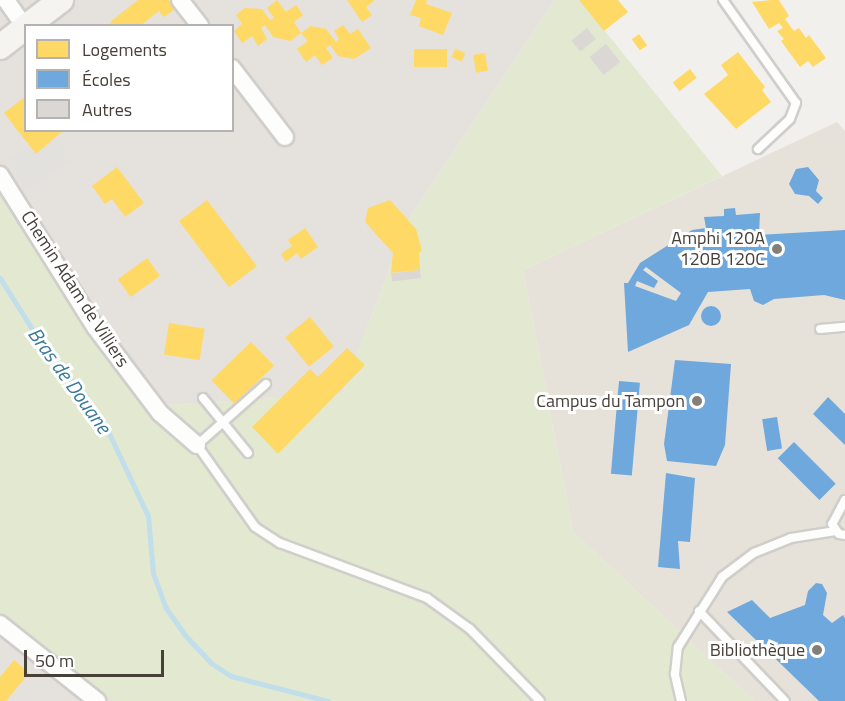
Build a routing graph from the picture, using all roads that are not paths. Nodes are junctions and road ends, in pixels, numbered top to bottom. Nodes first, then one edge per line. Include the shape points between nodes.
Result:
1 (6, 0) edge
2 (61, 0) edge
3 (180, 0) edge
4 (723, 0) edge
5 (24, 24) edge
6 (30, 24) edge
7 (198, 24) edge
8 (24, 29) edge
9 (0, 47) edge
10 (234, 71) edge
11 (285, 137) dead end
12 (758, 149) dead end
13 (0, 175) edge
14 (845, 327) edge
15 (820, 329) dead end
16 (267, 384) dead end
17 (203, 398) dead end
18 (223, 422) junction
19 (196, 445) junction
20 (248, 453) dead end
21 (845, 500) edge
22 (835, 531) junction
23 (845, 535) edge
24 (699, 611) junction
25 (0, 624) edge
26 (98, 701) edge
27 (540, 701) edge
28 (681, 701) edge
29 (785, 701) edge

1 - 5 street
2 - 6 main road
3 - 7 street
4 - 12 lane via 796,103 790,119
8 - 9 main road
10 - 11 street
13 - 19 street, Chemin Adam de Villiers via 95,327 160,413
14 - 15 lane
16 - 18 lane
17 - 18 lane
18 - 19 lane
18 - 20 lane
19 - 27 lane, Chemin Adam de Villiers via 255,526 280,543 427,598 470,629
21 - 22 lane via 832,519
22 - 23 lane
22 - 24 lane via 791,538 754,553 722,578
24 - 28 lane via 678,647 675,674
24 - 29 lane
25 - 26 street

